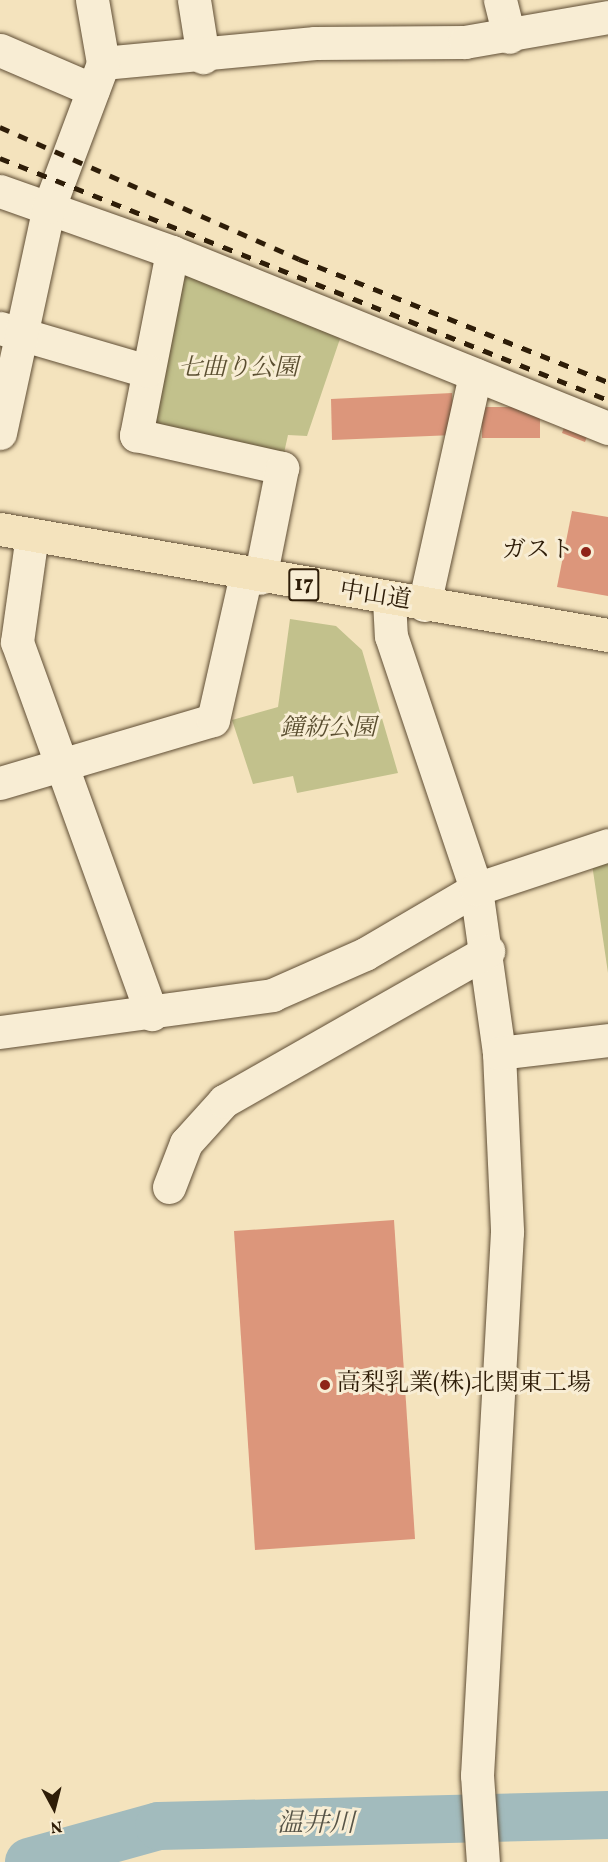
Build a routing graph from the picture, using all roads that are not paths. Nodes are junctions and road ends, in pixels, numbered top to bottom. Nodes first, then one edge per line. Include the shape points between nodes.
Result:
1 (92, 0) edge
2 (194, 0) edge
3 (500, 0) edge
4 (608, 17) edge
5 (509, 38) junction
6 (0, 50) edge
7 (203, 57) junction
8 (98, 76) junction
9 (0, 191) edge
10 (49, 207) junction
11 (172, 252) junction
12 (9, 331) edge
13 (147, 371) junction
14 (475, 375) junction
15 (608, 428) edge
16 (0, 434) edge
17 (0, 529) edge
18 (32, 535) junction
19 (253, 576) junction
20 (389, 600) junction
21 (424, 605) junction
22 (608, 635) edge
23 (59, 765) junction
24 (0, 783) edge
25 (608, 845) edge
26 (476, 889) junction
27 (488, 951) junction
28 (152, 1014) junction
29 (0, 1032) edge
30 (608, 1040) edge
31 (499, 1053) junction
32 (169, 1187) dead end
33 (483, 1862) edge

1 - 8 street
2 - 7 street
3 - 5 street
4 - 5 street
5 - 7 street via 315,42
6 - 8 street
7 - 8 street
8 - 10 street
9 - 10 street
10 - 11 street
10 - 12 street
11 - 13 street
11 - 14 street
12 - 13 street
12 - 16 street
13 - 19 street via 136,435 282,468
14 - 15 street
14 - 21 street
17 - 18 highway, 中山道 / 17
18 - 19 highway, 中山道 / 17
18 - 23 street via 17,642
19 - 20 highway, 中山道 / 17
19 - 23 street via 213,720
20 - 21 highway, 中山道 / 17
20 - 26 street via 391,636
21 - 22 highway, 中山道 / 17
23 - 24 street
23 - 28 street
25 - 26 street
26 - 27 street
26 - 28 street via 365,954 272,995
27 - 31 street via 490,1008
27 - 32 street via 224,1101 186,1143
28 - 29 street
30 - 31 street
31 - 33 street via 507,1232 477,1775

